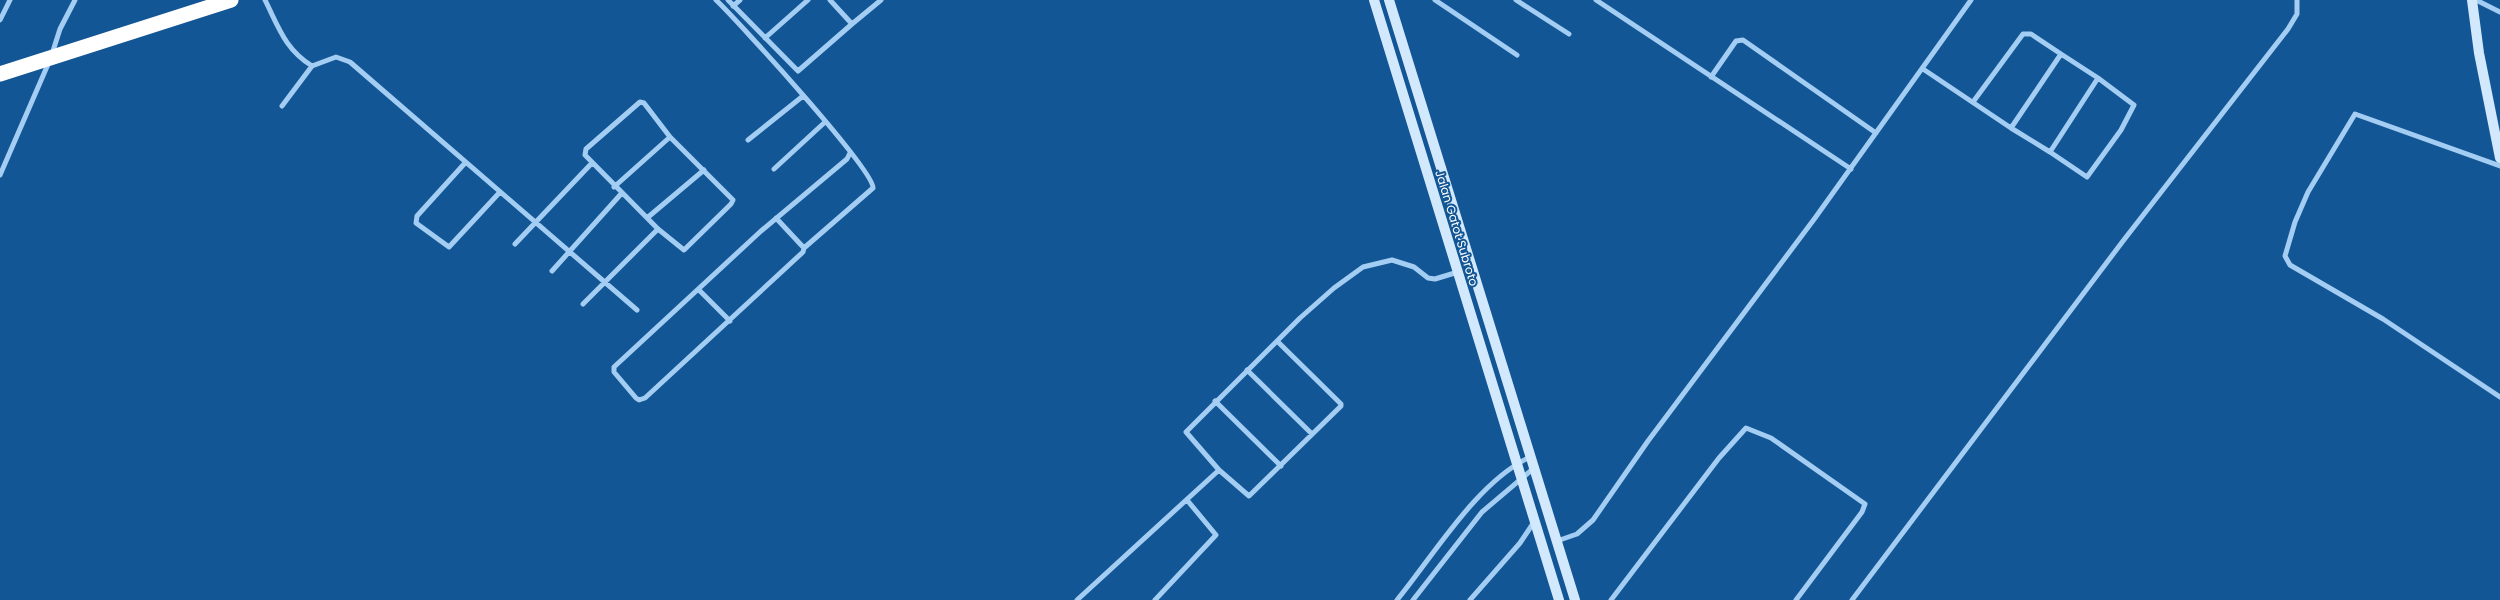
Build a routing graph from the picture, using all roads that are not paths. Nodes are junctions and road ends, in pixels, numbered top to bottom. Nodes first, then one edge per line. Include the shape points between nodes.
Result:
1 (10, 0) edge
2 (75, 0) edge
3 (231, 0) edge
4 (265, 0) edge
5 (716, 0) edge
6 (728, 0) edge
7 (740, 0) edge
8 (808, 0) edge
9 (830, 0) edge
10 (881, 0) edge
11 (1374, 0) edge
12 (1435, 0) edge
13 (1516, 0) edge
14 (1596, 0) edge
15 (1972, 0) edge
16 (2297, 0) edge
17 (2472, 0) edge
18 (2476, 0) edge
19 (1392, 1) edge
20 (733, 6) junction
21 (2500, 12) edge
22 (0, 20) edge
23 (852, 24) junction
24 (1569, 34) dead end
25 (765, 38) junction
26 (2061, 54) junction
27 (1517, 55) dead end
28 (51, 58) junction
29 (312, 66) junction
30 (1923, 69) junction
31 (0, 74) edge
32 (1412, 74) junction
33 (1711, 77) junction
34 (2098, 78) junction
35 (1399, 79) junction
36 (1418, 95) junction
37 (803, 96) junction
38 (1405, 100) junction
39 (1973, 102) junction
40 (282, 106) dead end
41 (824, 123) junction
42 (2011, 128) junction
43 (1876, 133) junction
44 (670, 137) junction
45 (748, 140) dead end
46 (2050, 152) junction
47 (850, 153) junction
48 (2500, 158) edge
49 (465, 163) junction
50 (591, 164) junction
51 (2500, 166) edge
52 (1851, 168) junction
53 (774, 169) dead end
54 (704, 170) junction
55 (0, 175) edge
56 (614, 187) junction
57 (500, 192) junction
58 (621, 194) junction
59 (647, 218) junction
60 (776, 218) junction
61 (535, 222) junction
62 (658, 229) junction
63 (515, 244) dead end
64 (804, 248) junction
65 (569, 252) junction
66 (552, 271) dead end
67 (1455, 273) junction
68 (604, 282) junction
69 (699, 290) junction
70 (583, 304) dead end
71 (637, 310) dead end
72 (730, 321) junction
73 (1277, 341) junction
74 (1247, 370) junction
75 (2500, 397) edge
76 (1215, 401) junction
77 (1312, 434) junction
78 (1531, 456) junction
79 (1516, 464) junction
80 (1281, 466) junction
81 (1534, 468) junction
82 (1219, 470) junction
83 (1520, 478) junction
84 (1187, 500) junction
85 (1534, 522) junction
86 (1557, 540) junction
87 (1077, 600) edge
88 (1155, 600) edge
89 (1397, 600) edge
90 (1413, 600) edge
91 (1470, 600) edge
92 (1559, 600) edge
93 (1575, 600) edge
94 (1611, 600) edge
95 (1796, 600) edge
96 (1852, 600) edge

1 - 22 street
2 - 28 street via 60,29
3 - 28 highway
4 - 29 street via 286,44
5 - 37 street
6 - 20 street
7 - 20 street
8 - 25 street
9 - 23 street
10 - 23 street
11 - 35 street, Jalan Gatot Subroto
12 - 27 street
13 - 24 street
14 - 33 street
15 - 30 street
16 - 96 street via 2296,14 2288,29
17 - 48 street
18 - 21 street
19 - 32 street, Jalan Gatot Subroto
20 - 25 street
23 - 25 street via 799,71
26 - 34 street
26 - 39 street via 2031,34 2023,34
26 - 42 street
28 - 31 highway
28 - 55 street
29 - 40 street
29 - 49 street via 336,57 350,62
30 - 39 street
30 - 43 street
32 - 35 street
32 - 36 street, Jalan Gatot Subroto
33 - 43 street via 1736,41 1743,40
33 - 52 street
34 - 46 street
34 - 46 street via 2134,105 2121,130 2087,177
35 - 38 street, Jalan Gatot Subroto
36 - 38 street
36 - 78 street, Jalan Gatot Subroto
37 - 41 street
37 - 45 street
38 - 67 street, Jalan Gatot Subroto
39 - 42 street
41 - 47 street
41 - 53 street
42 - 46 street
43 - 52 street
44 - 50 street via 640,102 586,149 585,155
44 - 54 street
44 - 56 street
47 - 60 street
47 - 64 street via 872,181 873,188
49 - 57 street
49 - 57 street via 417,216 416,222 448,247
50 - 56 street
50 - 61 street
51 - 75 street via 2355,114 2308,192 2285,256 2290,265 2383,319
52 - 86 street via 1593,520 1577,534
54 - 59 street
54 - 62 street via 733,200 731,204 684,250
56 - 58 street
57 - 61 street
58 - 59 street
58 - 65 street
59 - 62 street
60 - 64 street
60 - 69 street
61 - 63 street
61 - 65 street
62 - 68 street
64 - 72 street
65 - 66 street
65 - 68 street
67 - 73 street via 1428,278 1405,263 1392,260 1363,267 1334,288
67 - 79 street, Jalan Gatot Subroto
68 - 70 street
68 - 71 street
69 - 72 street
69 - 72 street via 614,367 614,372 636,398 642,400
73 - 74 street
73 - 77 street via 1341,404
74 - 76 street
74 - 77 street
76 - 80 street
76 - 82 street via 1186,432
77 - 80 street
78 - 79 street
78 - 81 street, Jalan Gatot Subroto
79 - 83 street, Jalan Gatot Subroto
79 - 89 street via 1473,504
80 - 82 street via 1249,496
81 - 83 street
81 - 86 street, Jalan Gatot Subroto
82 - 84 street
83 - 85 street, Jalan Gatot Subroto
83 - 90 street via 1482,512
84 - 87 street
84 - 88 street via 1216,535
85 - 91 street
85 - 92 street, Jalan Gatot Subroto
86 - 93 street, Jalan Gatot Subroto
94 - 95 street via 1719,458 1746,428 1771,438 1865,504

